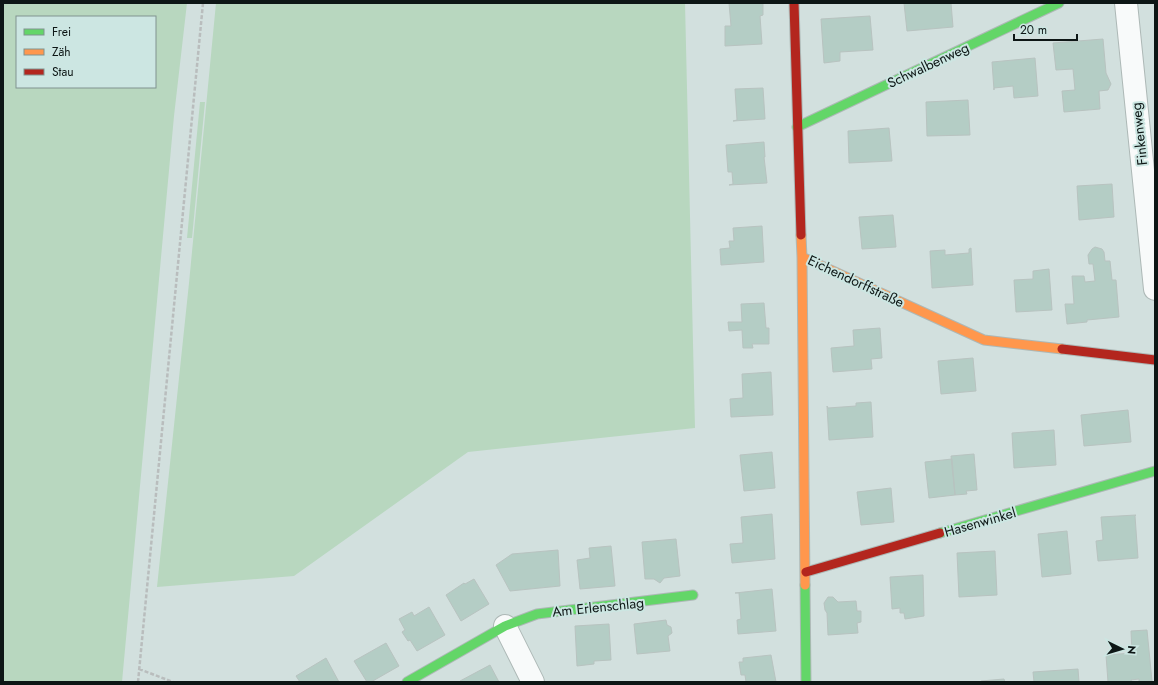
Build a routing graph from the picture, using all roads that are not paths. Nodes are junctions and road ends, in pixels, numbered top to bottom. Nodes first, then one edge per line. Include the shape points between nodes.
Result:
1 (794, 3) edge
2 (1059, 3) edge
3 (1126, 3) edge
4 (797, 126) junction
5 (802, 257) junction
6 (1155, 289) edge
7 (1155, 360) edge
8 (1155, 471) edge
9 (806, 572) junction
10 (693, 595) dead end
11 (505, 626) junction
12 (406, 682) edge
13 (533, 682) edge
14 (806, 682) edge

1 - 4 street, Eichendorffstraße
2 - 4 street, Schwalbenweg
3 - 6 street, Finkenweg
4 - 5 street, Eichendorffstraße
5 - 7 street, Eichendorffstraße via 984,340
5 - 9 street
8 - 9 street, Hasenwinkel
9 - 14 street
10 - 11 street, Am Erlenschlag via 537,614
11 - 12 street, Am Erlenschlag
11 - 13 street

